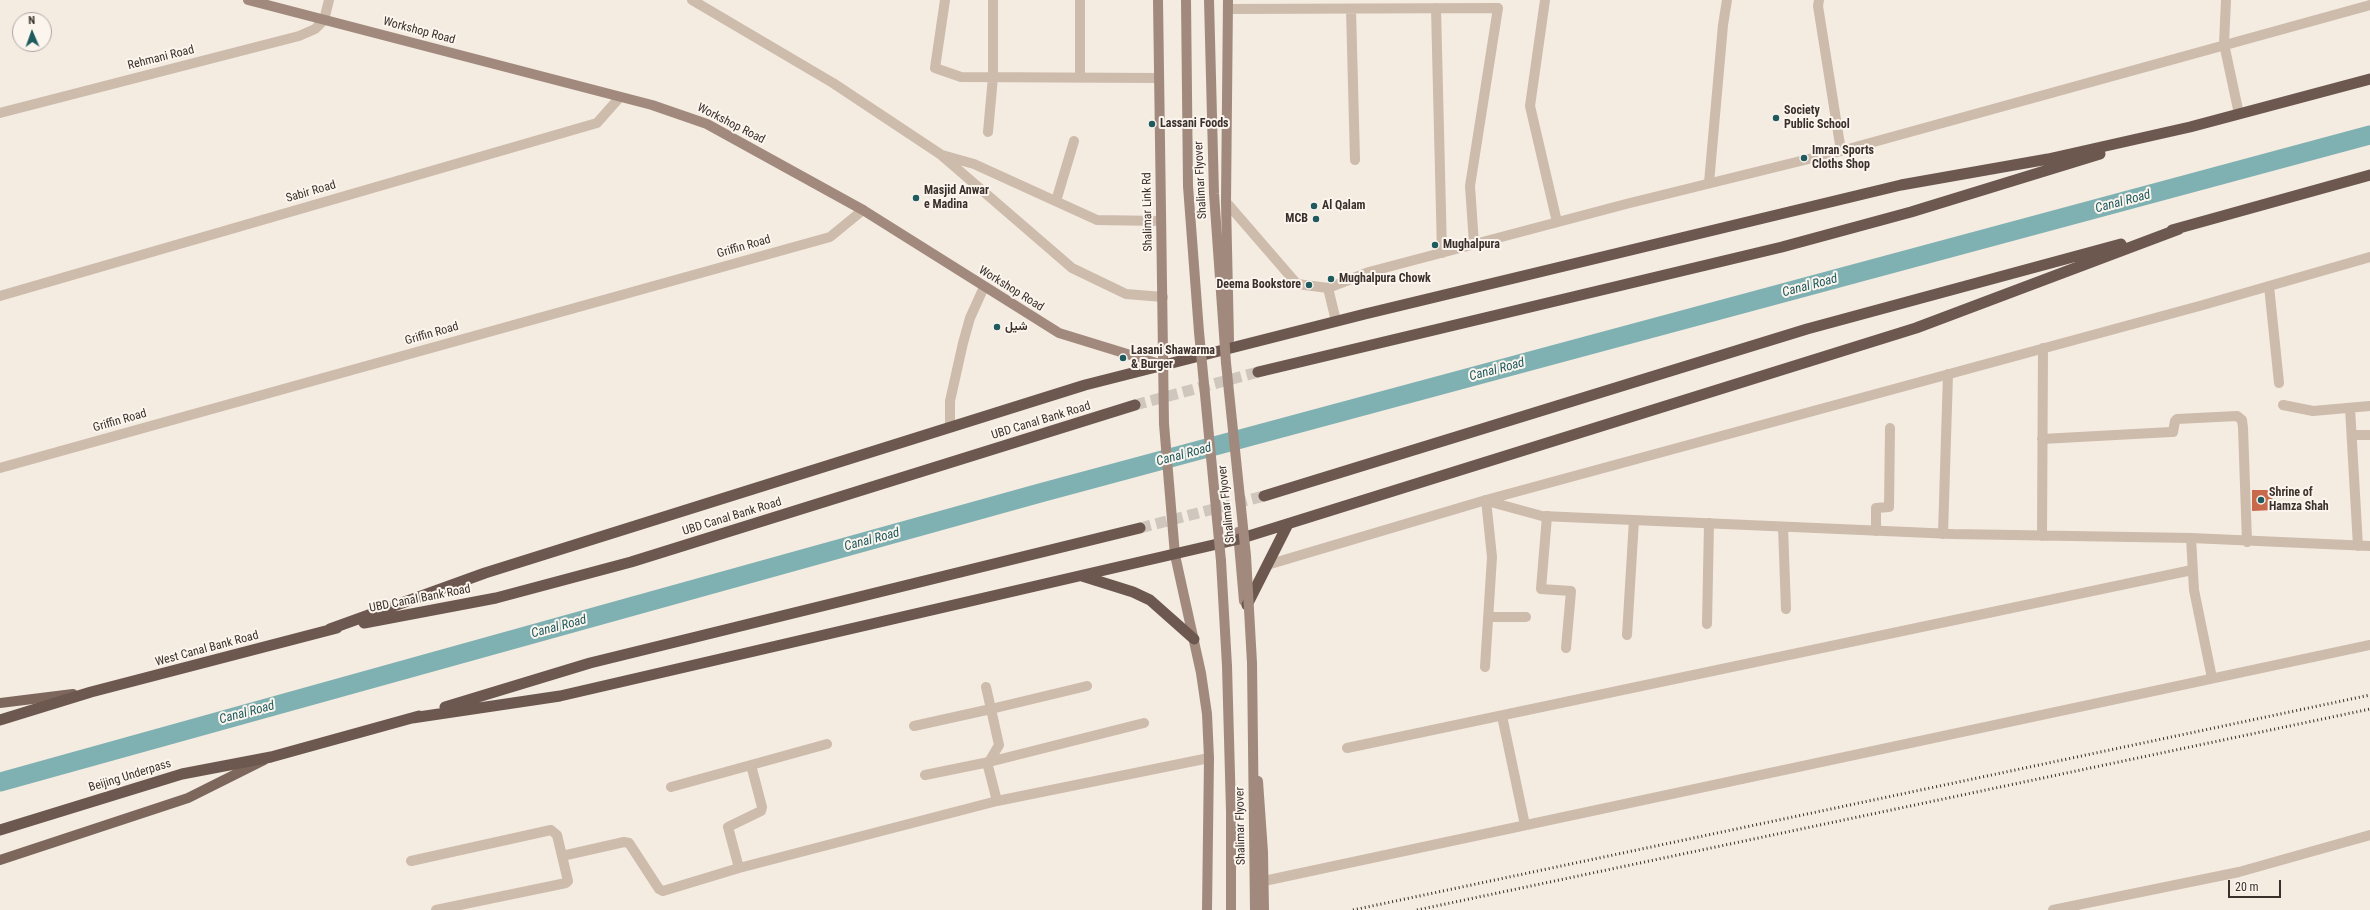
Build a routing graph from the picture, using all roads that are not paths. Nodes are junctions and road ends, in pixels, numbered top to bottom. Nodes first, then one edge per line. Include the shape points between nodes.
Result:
1 (248, 0) edge
2 (329, 0) edge
3 (692, 0) edge
4 (944, 0) edge
5 (993, 0) edge
6 (1080, 0) edge
7 (1158, 0) edge
8 (1186, 0) edge
9 (1209, 0) edge
10 (1545, 0) edge
11 (1727, 0) edge
12 (1819, 0) edge
13 (2226, 0) edge
14 (2358, 4) edge
15 (1228, 5) edge
16 (2370, 5) edge
17 (1436, 8) junction
18 (1352, 9) junction
19 (324, 20) junction
20 (2224, 44) junction
21 (993, 77) junction
22 (1080, 78) junction
23 (1159, 78) junction
24 (2370, 79) edge
25 (620, 97) junction
26 (0, 113) edge
27 (2239, 114) junction
28 (2190, 127) junction
29 (988, 132) dead end
30 (1074, 142) dead end
31 (1841, 151) junction
32 (940, 154) junction
33 (1355, 160) dead end
34 (2370, 174) edge
35 (1709, 183) junction
36 (1056, 201) junction
37 (1226, 202) junction
38 (863, 210) junction
39 (1160, 221) junction
40 (1557, 222) junction
41 (2179, 229) junction
42 (1474, 244) junction
43 (1442, 253) junction
44 (2370, 257) edge
45 (2269, 286) junction
46 (984, 287) junction
47 (1328, 288) junction
48 (0, 296) edge
49 (1163, 297) junction
50 (1336, 321) junction
51 (1229, 348) junction
52 (2042, 348) junction
53 (1163, 365) junction
54 (1258, 372) tunnel mouth
55 (1948, 374) junction
56 (2279, 383) dead end
57 (1135, 405) tunnel mouth
58 (2283, 405) dead end
59 (2370, 406) edge
60 (2350, 408) junction
61 (950, 427) junction
62 (1890, 428) dead end
63 (2370, 434) edge
64 (2352, 436) junction
65 (2042, 438) junction
66 (0, 468) edge
67 (1264, 496) tunnel mouth
68 (1486, 500) junction
69 (1547, 516) junction
70 (1634, 520) junction
71 (1288, 524) junction
72 (1709, 524) junction
73 (1783, 526) junction
74 (1140, 528) tunnel mouth
75 (1876, 531) junction
76 (1943, 534) junction
77 (2042, 536) junction
78 (2191, 538) junction
79 (1239, 539) junction
80 (2247, 542) junction
81 (2358, 546) junction
82 (2370, 546) edge
83 (1175, 555) junction
84 (1267, 565) junction
85 (2192, 570) junction
86 (1081, 576) junction
87 (1245, 609) junction
88 (1786, 609) dead end
89 (1488, 617) junction
90 (1526, 617) dead end
91 (1707, 624) dead end
92 (330, 630) junction
93 (1627, 635) dead end
94 (1194, 639) junction
95 (2370, 645) edge
96 (1566, 648) dead end
97 (1485, 667) dead end
98 (2212, 678) junction
99 (1087, 686) dead end
100 (986, 687) dead end
101 (91, 692) junction
102 (0, 703) edge
103 (991, 709) junction
104 (1502, 716) junction
105 (412, 718) junction
106 (0, 720) edge
107 (1144, 723) dead end
108 (914, 726) dead end
109 (827, 744) dead end
110 (1347, 748) dead end
111 (271, 757) junction
112 (1209, 758) junction
113 (989, 762) junction
114 (751, 765) junction
115 (925, 775) dead end
116 (671, 787) dead end
117 (997, 802) junction
118 (1525, 826) junction
119 (0, 830) edge
120 (2370, 835) edge
121 (562, 856) junction
122 (0, 860) edge
123 (411, 861) dead end
124 (739, 868) junction
125 (1264, 882) junction
126 (436, 910) edge
127 (1207, 910) edge
128 (1231, 910) edge
129 (1255, 910) edge
130 (1264, 910) edge
131 (2053, 910) edge

1 - 19 main road, Workshop Road
2 - 19 street
3 - 32 street via 833,83
4 - 21 street via 934,68 960,77
5 - 21 street
6 - 22 street
7 - 23 main road, Shalimar Link Rd
8 - 128 main road, Shalimar Flyover, bridge via 1188,186 1221,561 1227,666
9 - 129 main road, Shalimar Flyover, bridge via 1214,194 1226,363 1246,556 1252,663
10 - 40 street via 1530,106
11 - 35 street via 1722,25
12 - 31 street
13 - 20 street
14 - 16 street
14 - 20 street
15 - 18 street
15 - 37 main road
17 - 18 street
17 - 42 street via 1498,8 1470,186
17 - 43 street
18 - 33 street
19 - 25 main road, Workshop Road
19 - 26 street, Rehmani Road via 315,29 299,36
20 - 27 street
20 - 31 street
21 - 22 street
21 - 29 street
22 - 23 street
23 - 39 main road, Shalimar Link Rd
24 - 27 highway
25 - 38 main road, Workshop Road via 706,124
25 - 48 street, Sabir Road via 597,123
27 - 28 highway
28 - 50 highway via 2048,159 1901,185
28 - 54 highway via 1911,212 1782,247
30 - 36 street
31 - 35 street
32 - 36 street via 974,164
32 - 49 street via 1072,268 1126,294
34 - 41 highway
35 - 40 street
36 - 39 street via 1097,220
37 - 47 street via 1297,284
37 - 51 main road
38 - 46 main road, Workshop Road
38 - 66 street, Griffin Road via 830,237
39 - 49 main road, Shalimar Link Rd
40 - 42 street
41 - 67 highway via 1807,329
41 - 71 highway via 1916,328
42 - 43 street
43 - 47 street via 1369,272
44 - 45 street
45 - 52 street
45 - 56 street
46 - 53 main road, Workshop Road via 1059,333
46 - 61 street via 970,318 963,343 950,401
47 - 50 street
49 - 53 main road, Shalimar Link Rd
50 - 51 highway
51 - 53 highway
51 - 79 main road, bridge
52 - 55 street
52 - 65 street
53 - 61 highway via 1085,385
53 - 83 main road, Shalimar Link Rd via 1164,424
55 - 68 street
55 - 76 street
57 - 92 highway, UBD Canal Bank Road via 631,562 496,598
58 - 60 street via 2313,411
59 - 60 street
60 - 64 street
61 - 92 highway via 485,573
62 - 75 street via 1889,507 1876,508
63 - 64 street
64 - 81 street
65 - 77 street
65 - 80 street via 2173,432 2177,419 2237,416 2242,420 2243,428
68 - 69 street
68 - 84 street
68 - 89 street via 1492,557
69 - 70 street
69 - 96 street via 1541,589 1571,591
70 - 72 street
70 - 93 street
71 - 79 highway
71 - 84 highway
72 - 73 street
72 - 91 street
73 - 75 street
73 - 88 street
74 - 105 highway via 590,663
75 - 76 street
76 - 77 street
77 - 78 street
78 - 80 street
78 - 85 street
79 - 83 highway
79 - 87 main road
80 - 81 street
81 - 82 street
83 - 86 highway
83 - 94 main road, Shalimar Link Rd
84 - 87 highway
85 - 98 street
85 - 104 street
86 - 94 highway via 1150,600
86 - 105 highway via 560,696
87 - 125 main road
89 - 90 street
89 - 97 street
92 - 101 highway, West Canal Bank Road
94 - 112 main road, Shalimar Link Rd via 1207,714
95 - 98 street
98 - 118 street
99 - 103 street
100 - 103 street
101 - 102 main road
101 - 106 highway
103 - 108 street
103 - 113 street via 999,745
104 - 110 street
104 - 118 street
105 - 111 highway, Beijing Underpass
107 - 113 street
109 - 114 street
111 - 119 highway, Beijing Underpass via 182,774
111 - 122 main road via 188,798
112 - 117 street
112 - 127 main road, Shalimar Link Rd
113 - 115 street
113 - 117 street
114 - 116 street
114 - 124 street via 762,807 761,811 728,828
117 - 124 street
118 - 125 street
120 - 131 street via 2239,872
121 - 123 street via 557,835 551,830
121 - 124 street via 629,843 659,889 664,892
121 - 126 street via 568,881 566,883
125 - 130 main road

